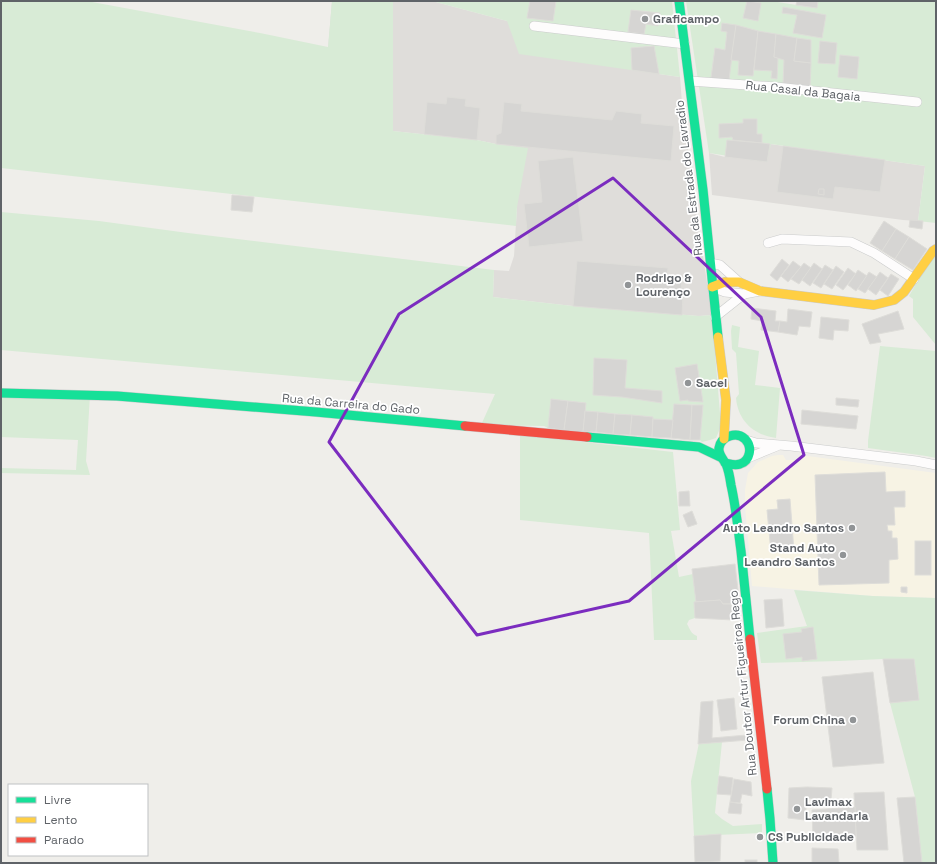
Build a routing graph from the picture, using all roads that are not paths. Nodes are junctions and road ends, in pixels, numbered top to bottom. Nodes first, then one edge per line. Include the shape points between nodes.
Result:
1 (679, 1) edge
2 (534, 26) dead end
3 (685, 44) junction
4 (690, 81) junction
5 (917, 102) dead end
6 (768, 243) dead end
7 (936, 249) edge
8 (710, 263) junction
9 (914, 279) junction
10 (739, 282) junction
11 (712, 286) junction
12 (760, 291) junction
13 (744, 294) junction
14 (715, 317) junction
15 (1, 393) edge
16 (726, 400) junction
17 (740, 432) junction
18 (723, 440) junction
19 (778, 446) junction
20 (699, 447) junction
21 (748, 458) junction
22 (723, 460) junction
23 (936, 465) edge
24 (740, 472) junction
25 (735, 501) junction
26 (773, 863) edge

1 - 3 main road, Rua da Estrada do Lavradio
2 - 3 street
3 - 4 main road, Rua da Estrada do Lavradio
4 - 5 street, Rua Casal da Bagaia
4 - 8 main road, Rua da Estrada do Lavradio
6 - 9 street via 782,239 851,242 874,253
7 - 9 main road
8 - 10 street via 720,265
8 - 11 main road, Rua da Estrada do Lavradio
9 - 12 main road via 894,300 874,305
10 - 11 main road via 725,282
10 - 12 main road
11 - 13 street via 725,292
11 - 14 main road, Rua da Estrada do Lavradio
12 - 13 street
13 - 14 street
14 - 16 main road, Rua da Estrada do Lavradio
15 - 20 main road, Rua da Carreira do Gado via 124,396
16 - 17 main road, Rua da Estrada do Lavradio
16 - 18 main road, Rua da Estrada do Lavradio
17 - 18 main road
17 - 19 street via 756,443
17 - 21 main road via 749,444
18 - 20 street
18 - 22 main road, Rua Doutor Artur Figueiroa Rego via 719,449
19 - 21 street
19 - 23 street
20 - 22 main road
21 - 24 main road
22 - 24 main road
22 - 25 main road, Rua Doutor Artur Figueiroa Rego
24 - 25 main road, Rua Doutor Artur Figueiroa Rego
25 - 26 main road, Rua Doutor Artur Figueiroa Rego

